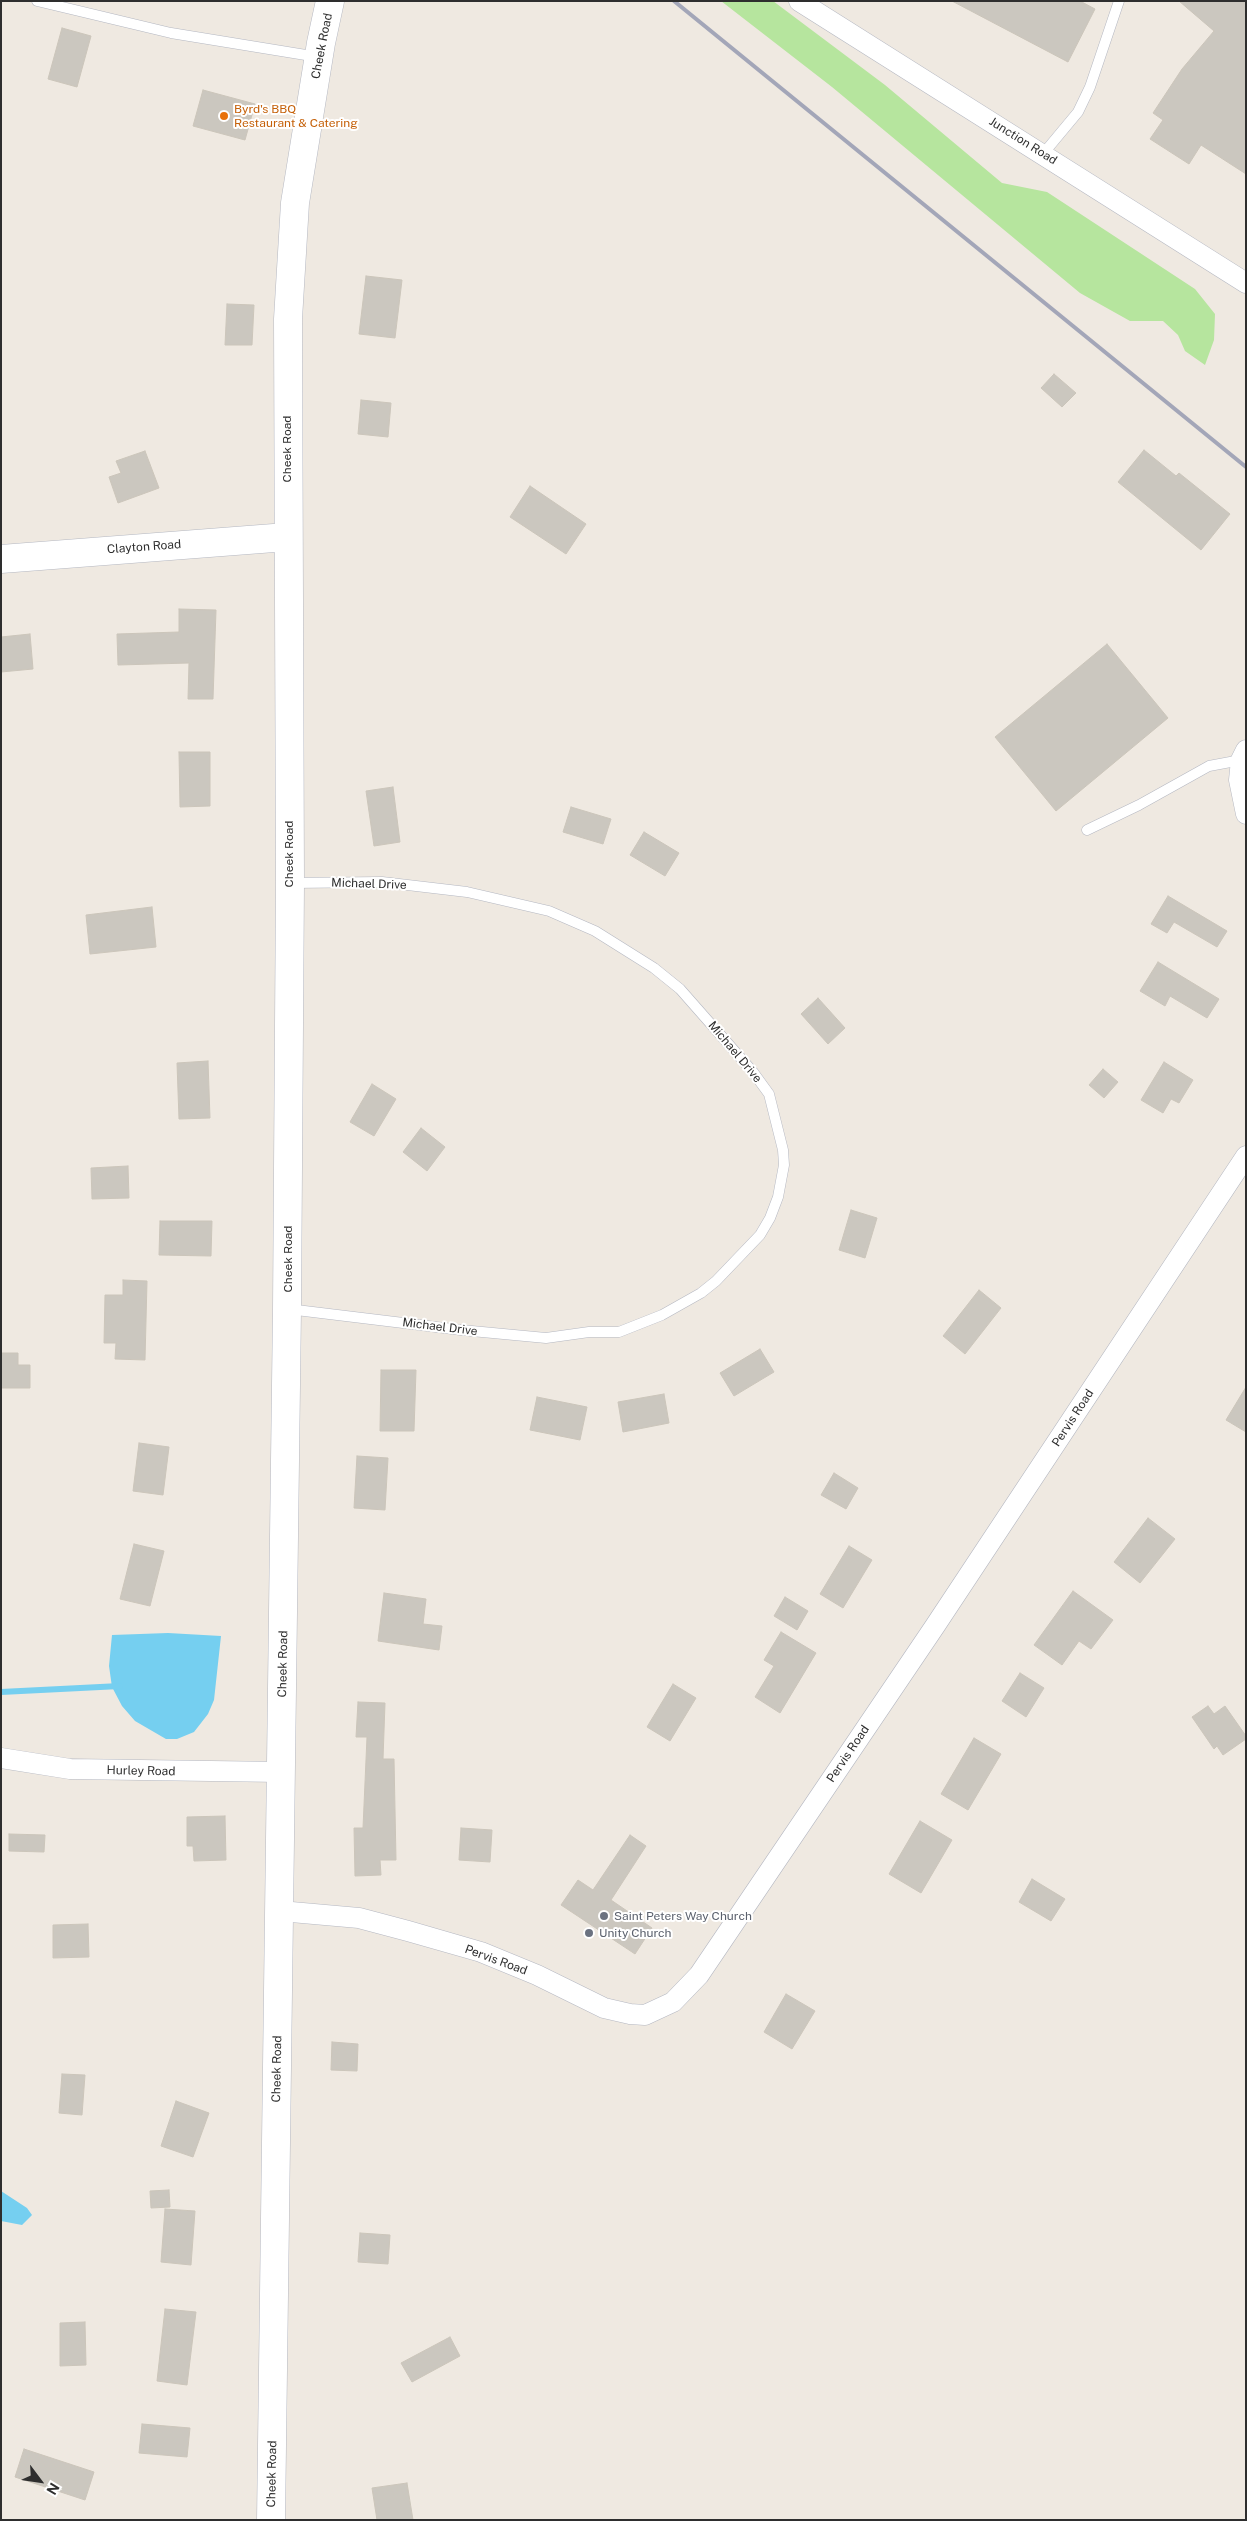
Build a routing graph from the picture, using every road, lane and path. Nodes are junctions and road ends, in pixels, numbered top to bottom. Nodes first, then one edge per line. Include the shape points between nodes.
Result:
1 (37, 1) edge
2 (330, 1) edge
3 (799, 1) edge
4 (1119, 1) edge
5 (319, 57) junction
6 (1043, 154) junction
7 (1246, 283) edge
8 (287, 537) junction
9 (1, 559) edge
10 (1243, 755) edge
11 (1246, 814) edge
12 (1087, 830) dead end
13 (290, 883) junction
14 (1246, 1156) edge
15 (287, 1309) junction
16 (1, 1758) edge
17 (281, 1772) junction
18 (280, 1911) junction
19 (271, 2520) edge

1 - 5 lane via 171,33
2 - 5 street, Cheek Road
3 - 6 street, Junction Road
4 - 6 lane via 1090,87 1078,112
5 - 8 street, Cheek Road via 295,203 288,319
6 - 7 street, Junction Road
8 - 9 street, Clayton Road
8 - 13 street, Cheek Road
10 - 11 street via 1239,780
10 - 12 lane via 1209,766
13 - 15 street, Cheek Road
13 - 15 lane, Michael Drive via 382,882 467,892 550,911 595,931 654,968 680,989 753,1072 768,1094 784,1165 770,1218 760,1235 716,1281 662,1315 618,1332 546,1338
14 - 18 street, Pervis Road via 699,1975 673,2002 645,2016 604,2008 481,1952 408,1930 359,1918
15 - 17 street, Cheek Road
16 - 17 street, Hurley Road via 70,1769
17 - 18 street, Cheek Road
18 - 19 street, Cheek Road

